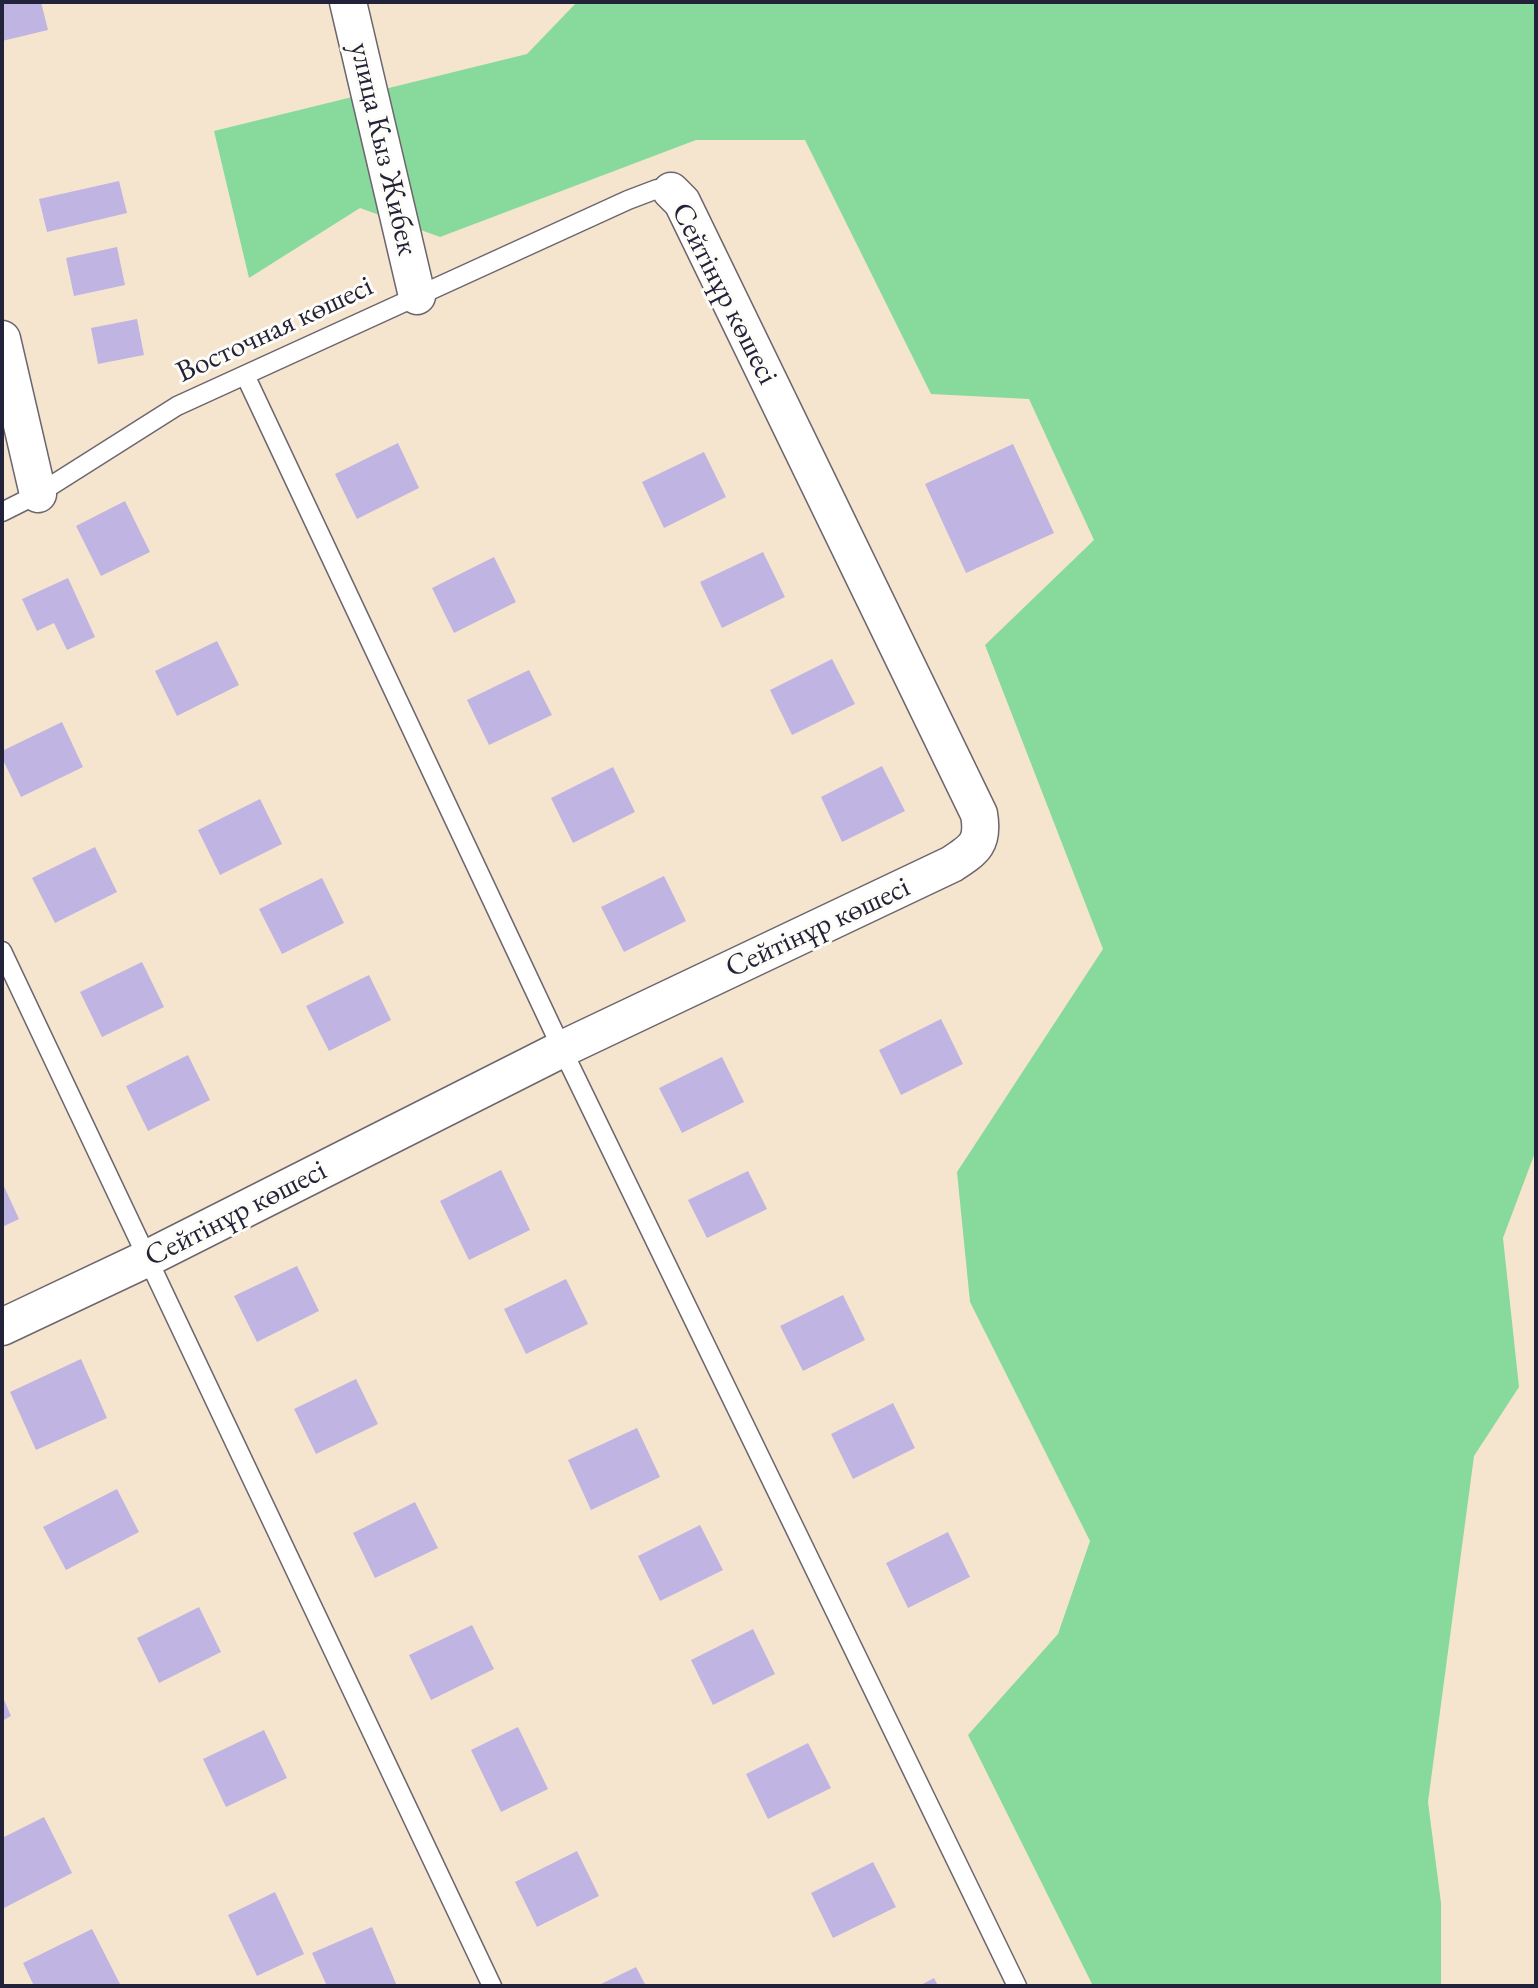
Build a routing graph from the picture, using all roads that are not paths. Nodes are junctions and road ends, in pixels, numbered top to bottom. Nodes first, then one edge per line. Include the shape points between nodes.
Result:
1 (348, 2) edge
2 (671, 191) joint
3 (417, 296) junction
4 (2, 339) edge
5 (245, 375) junction
6 (38, 494) junction
7 (2, 512) edge
8 (2, 951) edge
9 (562, 1049) junction
10 (146, 1259) junction
11 (2, 1327) edge
12 (492, 1986) edge
13 (1017, 1986) edge

1 - 3 street, улица Кыз Жибек
2 - 3 lane, Восточная көшесі via 657,189 628,200
2 - 9 street, Сейтінұр көшесі via 682,202 979,814 982,832 974,849 952,864
3 - 5 lane, Восточная көшесі
4 - 6 street
5 - 6 lane, Восточная көшесі via 177,406
5 - 9 lane
6 - 7 lane, Восточная көшесі
8 - 10 lane
9 - 10 street, Сейтінұр көшесі
9 - 13 lane
10 - 11 street, Сейтінұр көшесі
10 - 12 lane

